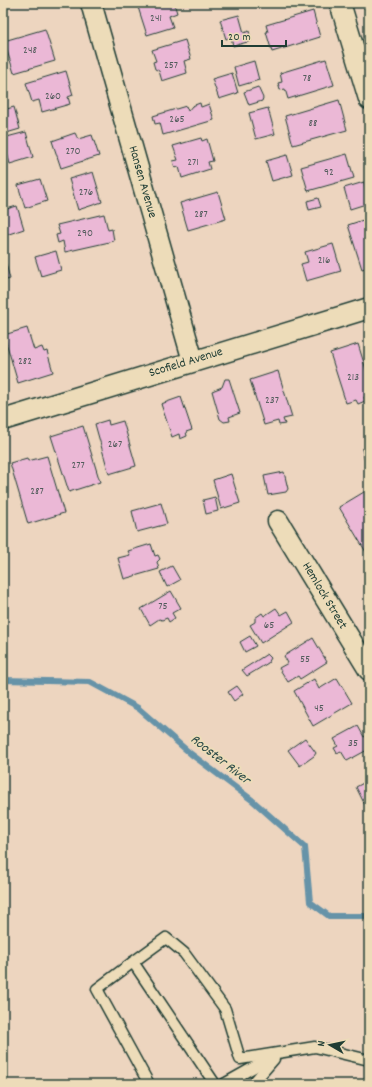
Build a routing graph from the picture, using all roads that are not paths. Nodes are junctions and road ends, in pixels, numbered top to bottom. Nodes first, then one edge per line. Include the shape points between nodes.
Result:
1 (91, 3) edge
2 (340, 3) edge
3 (369, 99) edge
4 (369, 308) edge
5 (193, 361) junction
6 (3, 420) edge
7 (278, 521) dead end
8 (369, 670) edge
9 (133, 962) junction
10 (279, 1053) junction
11 (369, 1060) edge
12 (149, 1084) edge
13 (215, 1084) edge
14 (224, 1084) edge
15 (253, 1084) edge

1 - 5 street, Hansen Avenue
2 - 3 street
4 - 5 street, Scofield Avenue
5 - 6 street, Scofield Avenue
7 - 8 street, Hemlock Street
9 - 10 lane via 166,938 184,953 225,1009 240,1059
9 - 12 lane via 97,989
9 - 13 lane
10 - 11 lane via 315,1047
10 - 14 lane
10 - 15 lane

